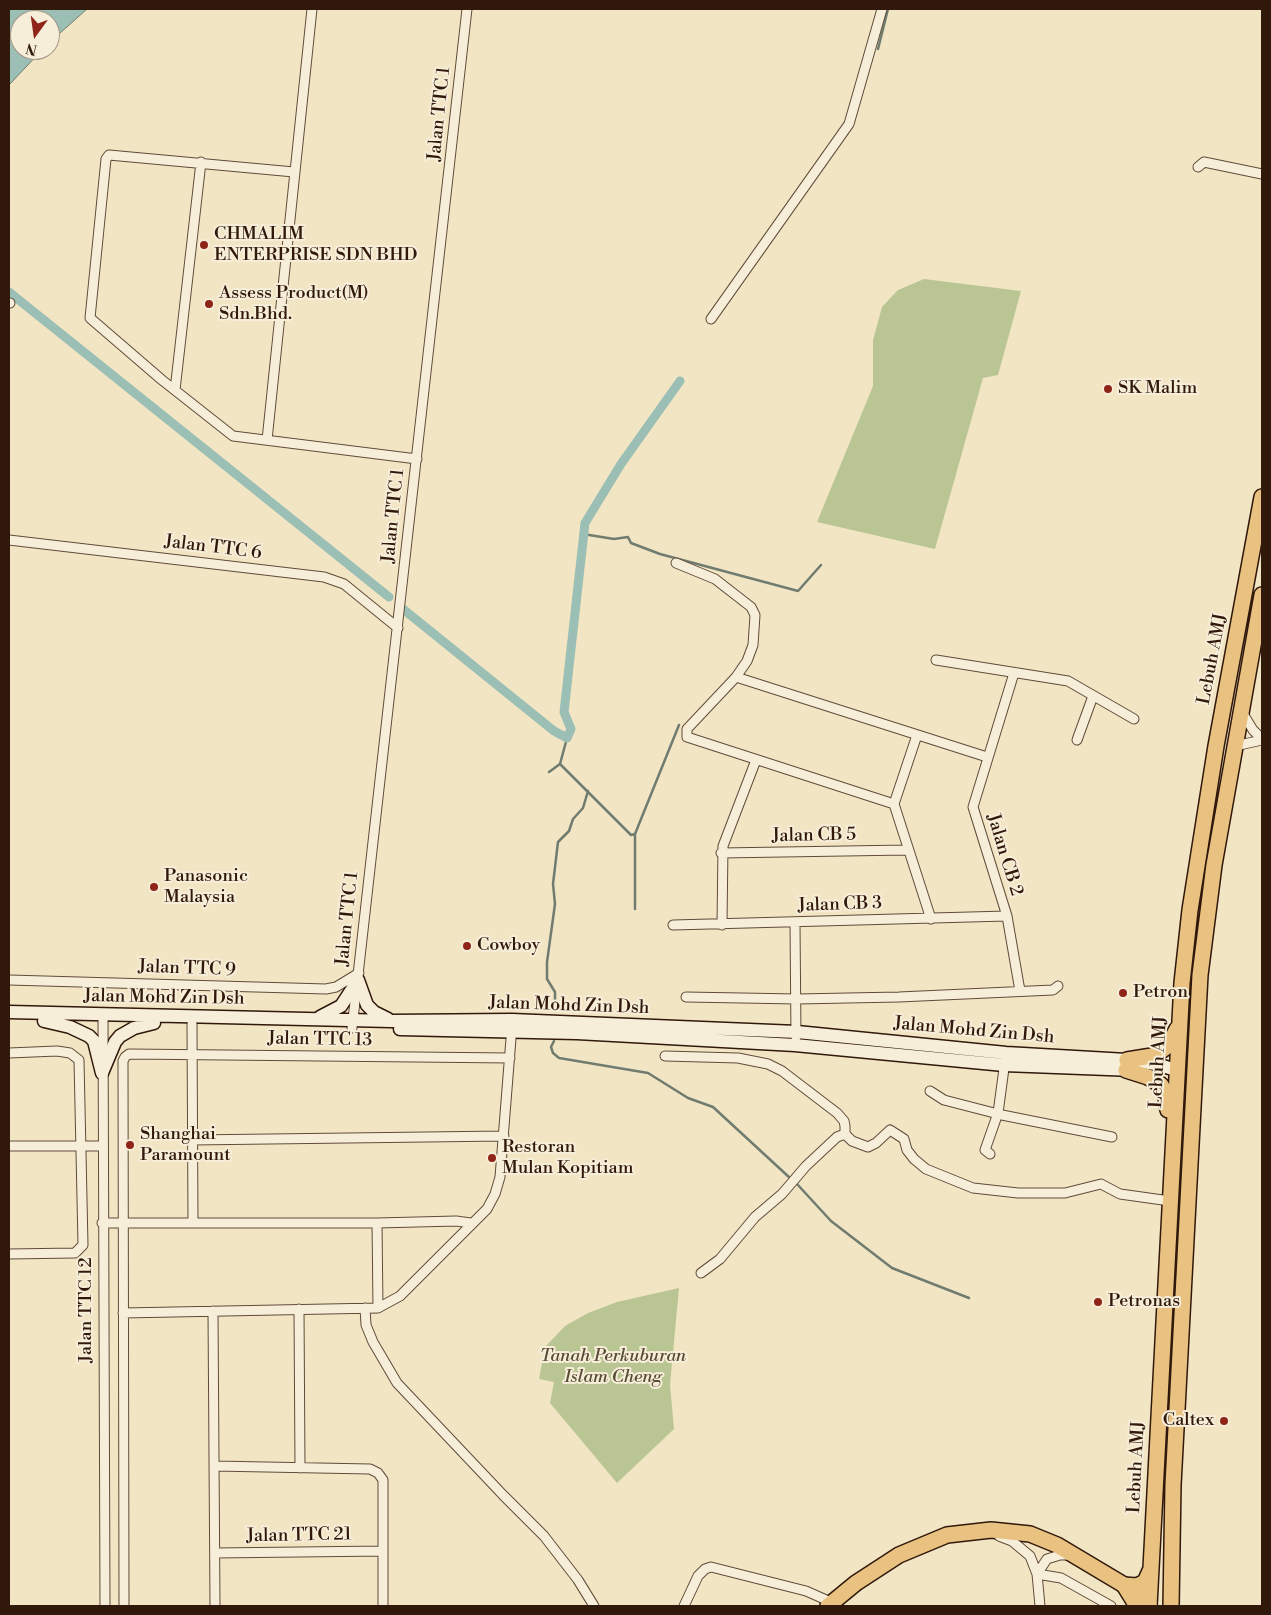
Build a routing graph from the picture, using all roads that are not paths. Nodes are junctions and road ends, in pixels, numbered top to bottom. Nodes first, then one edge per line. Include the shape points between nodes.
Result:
1 (312, 9) edge
2 (467, 9) edge
3 (882, 9) edge
4 (201, 162) junction
5 (1198, 167) dead end
6 (294, 172) junction
7 (1262, 174) edge
8 (711, 319) dead end
9 (174, 390) junction
10 (267, 440) junction
11 (417, 459) junction
12 (1262, 497) edge
13 (9, 540) edge
14 (676, 563) dead end
15 (1262, 595) edge
16 (398, 628) junction
17 (936, 660) dead end
18 (1014, 673) junction
19 (736, 677) junction
20 (1093, 696) junction
21 (1242, 709) junction
22 (1134, 719) dead end
23 (917, 735) junction
24 (1262, 739) edge
25 (1077, 740) dead end
26 (1235, 746) junction
27 (988, 757) junction
28 (756, 760) junction
29 (894, 804) junction
30 (908, 850) junction
31 (721, 853) junction
32 (1006, 916) junction
33 (931, 919) junction
34 (795, 923) junction
35 (722, 924) junction
36 (674, 925) dead end
37 (1206, 927) junction
38 (358, 977) junction
39 (9, 980) edge
40 (1058, 986) dead end
41 (1020, 991) junction
42 (686, 997) dead end
43 (797, 999) junction
44 (9, 1012) edge
45 (102, 1018) junction
46 (314, 1019) junction
47 (9, 1020) edge
48 (44, 1021) junction
49 (391, 1021) junction
50 (154, 1023) junction
51 (1180, 1023) junction
52 (192, 1024) junction
53 (353, 1024) junction
54 (512, 1026) junction
55 (796, 1038) junction
56 (9, 1053) edge
57 (192, 1055) junction
58 (666, 1056) dead end
59 (510, 1058) junction
60 (1005, 1059) junction
61 (1126, 1065) junction
62 (1176, 1070) junction
63 (102, 1073) junction
64 (930, 1091) dead end
65 (998, 1113) junction
66 (845, 1134) junction
67 (504, 1136) junction
68 (1112, 1137) dead end
69 (1192, 1139) junction
70 (192, 1140) junction
71 (9, 1146) edge
72 (81, 1146) junction
73 (102, 1146) junction
74 (1173, 1151) junction
75 (990, 1154) dead end
76 (1170, 1201) junction
77 (102, 1223) junction
78 (125, 1223) junction
79 (192, 1223) junction
80 (377, 1223) junction
81 (471, 1223) junction
82 (9, 1254) edge
83 (701, 1273) dead end
84 (365, 1308) junction
85 (378, 1308) junction
86 (299, 1310) junction
87 (213, 1311) junction
88 (123, 1313) junction
89 (214, 1466) junction
90 (300, 1468) junction
91 (957, 1533) junction
92 (383, 1552) junction
93 (215, 1553) junction
94 (1076, 1555) junction
95 (1171, 1562) junction
96 (1150, 1571) junction
97 (1037, 1574) junction
98 (1124, 1585) junction
99 (829, 1604) edge
100 (1147, 1605) edge
101 (105, 1606) edge
102 (124, 1606) edge
103 (215, 1606) edge
104 (383, 1606) edge
105 (594, 1606) edge
106 (684, 1606) edge
107 (1040, 1606) edge
108 (1111, 1606) edge
109 (1171, 1606) edge

1 - 6 street
2 - 11 street, Jalan TTC 1
3 - 8 street via 849,124
4 - 6 street
4 - 9 street
4 - 9 street via 115,154 106,158 90,318
5 - 7 street via 1204,162
6 - 10 street
9 - 10 street via 233,436
10 - 11 street
11 - 16 street, Jalan TTC 1
12 - 51 main road, Lebuh AMJ via 1191,901
13 - 16 street, Jalan TTC 6 via 324,577 344,584
14 - 19 street via 715,579 754,610 753,645
15 - 21 main road, Lebuh AMJ
16 - 38 street, Jalan TTC 1
17 - 18 street
18 - 20 street via 1068,681
18 - 27 street, Jalan CB 2
19 - 23 street
19 - 28 street via 687,729 687,737
20 - 22 street
20 - 25 street
21 - 24 street via 1250,727
21 - 26 main road, Lebuh AMJ
23 - 27 street
23 - 29 street
24 - 26 street
26 - 37 main road, Lebuh AMJ
27 - 32 street, Jalan CB 2 via 974,800 974,816
28 - 29 street
28 - 31 street
29 - 30 street
30 - 31 street, Jalan CB 5
30 - 33 street
31 - 35 street
32 - 33 street, Jalan CB 3
32 - 41 street, Jalan CB 2
33 - 34 street, Jalan CB 3
34 - 35 street, Jalan CB 3
34 - 43 street
35 - 36 street, Jalan CB 3
37 - 62 main road via 1198,942 1190,1050 1186,1062
37 - 69 main road, Lebuh AMJ via 1200,975
38 - 39 street, Jalan TTC 9 via 326,989
38 - 46 main road via 341,1006
38 - 49 main road via 367,1005
38 - 53 street, Jalan TTC 1
40 - 41 street via 1053,990
41 - 43 street
42 - 43 street
43 - 55 street
44 - 45 main road, Jalan Mohd Zin Dsh
45 - 46 main road, Jalan Mohd Zin Dsh
45 - 48 main road, Jalan Mohd Zin Dsh
45 - 50 main road, Jalan Mohd Zin Dsh
45 - 63 street, Jalan TTC 12
46 - 53 main road, Jalan Mohd Zin Dsh
47 - 48 main road, Jalan Mohd Zin Dsh
48 - 63 main road via 70,1027 89,1036 94,1041
49 - 53 main road, Jalan Mohd Zin Dsh
49 - 54 main road, Jalan Mohd Zin Dsh
50 - 52 main road, Jalan Mohd Zin Dsh
50 - 63 main road via 120,1036 114,1042
51 - 61 main road via 1168,1046 1152,1056
51 - 62 main road, Lebuh AMJ
52 - 53 main road, Jalan Mohd Zin Dsh
52 - 57 street
53 - 54 main road, Jalan Mohd Zin Dsh
54 - 55 main road, Jalan Mohd Zin Dsh
54 - 59 street
55 - 60 main road, Jalan Mohd Zin Dsh
56 - 72 street via 57,1051 70,1053 79,1060
57 - 59 street, Jalan TTC 13
57 - 70 street
57 - 78 street, Jalan TTC 13 via 129,1054 123,1061
58 - 66 street via 738,1058 782,1070 837,1113 844,1121
59 - 67 street
60 - 61 main road, Jalan Mohd Zin Dsh
60 - 65 street
61 - 62 main road, Jalan Mohd Zin Dsh
61 - 74 main road via 1155,1080 1166,1092 1169,1141
62 - 69 main road via 1188,1085 1188,1122
62 - 74 main road, Lebuh AMJ
63 - 73 street, Jalan TTC 12
64 - 65 street via 944,1100
65 - 68 street
65 - 75 street via 985,1150
66 - 76 street via 852,1141 868,1147 890,1130 904,1139 907,1150 920,1164 973,1188 1065,1194 1101,1184 1120,1194
66 - 83 street via 837,1137 812,1161 782,1194 755,1217 720,1259
67 - 70 street
67 - 81 street via 495,1194 487,1209
69 - 95 main road, Lebuh AMJ
70 - 79 street
71 - 72 street
72 - 73 street
72 - 82 street via 83,1245 80,1250 75,1253
73 - 77 street, Jalan TTC 12
74 - 76 main road, Lebuh AMJ
76 - 96 main road, Lebuh AMJ
77 - 78 street
77 - 101 street, Jalan TTC 12
78 - 79 street
78 - 88 street
79 - 80 street
80 - 81 street
80 - 85 street
81 - 85 street via 400,1296
84 - 85 street
84 - 86 street
84 - 105 street via 366,1325 373,1342 397,1383 544,1536
86 - 87 street
86 - 90 street
87 - 88 street
87 - 89 street
88 - 102 street
89 - 90 street
89 - 93 street
90 - 92 street via 370,1469 378,1474 383,1480
91 - 94 main road via 1018,1532 1043,1538
91 - 97 street via 994,1535 1012,1541 1030,1556
91 - 99 main road via 899,1555
92 - 93 street, Jalan TTC 21
92 - 104 street
93 - 103 street
94 - 97 street via 1047,1559
94 - 98 main road
95 - 100 main road via 1164,1584
95 - 109 main road, Lebuh AMJ
96 - 98 main road via 1145,1582 1137,1586
96 - 100 main road, Lebuh AMJ
97 - 107 street
97 - 108 street via 1061,1578
98 - 100 main road
99 - 106 street via 806,1591 711,1567 698,1576

